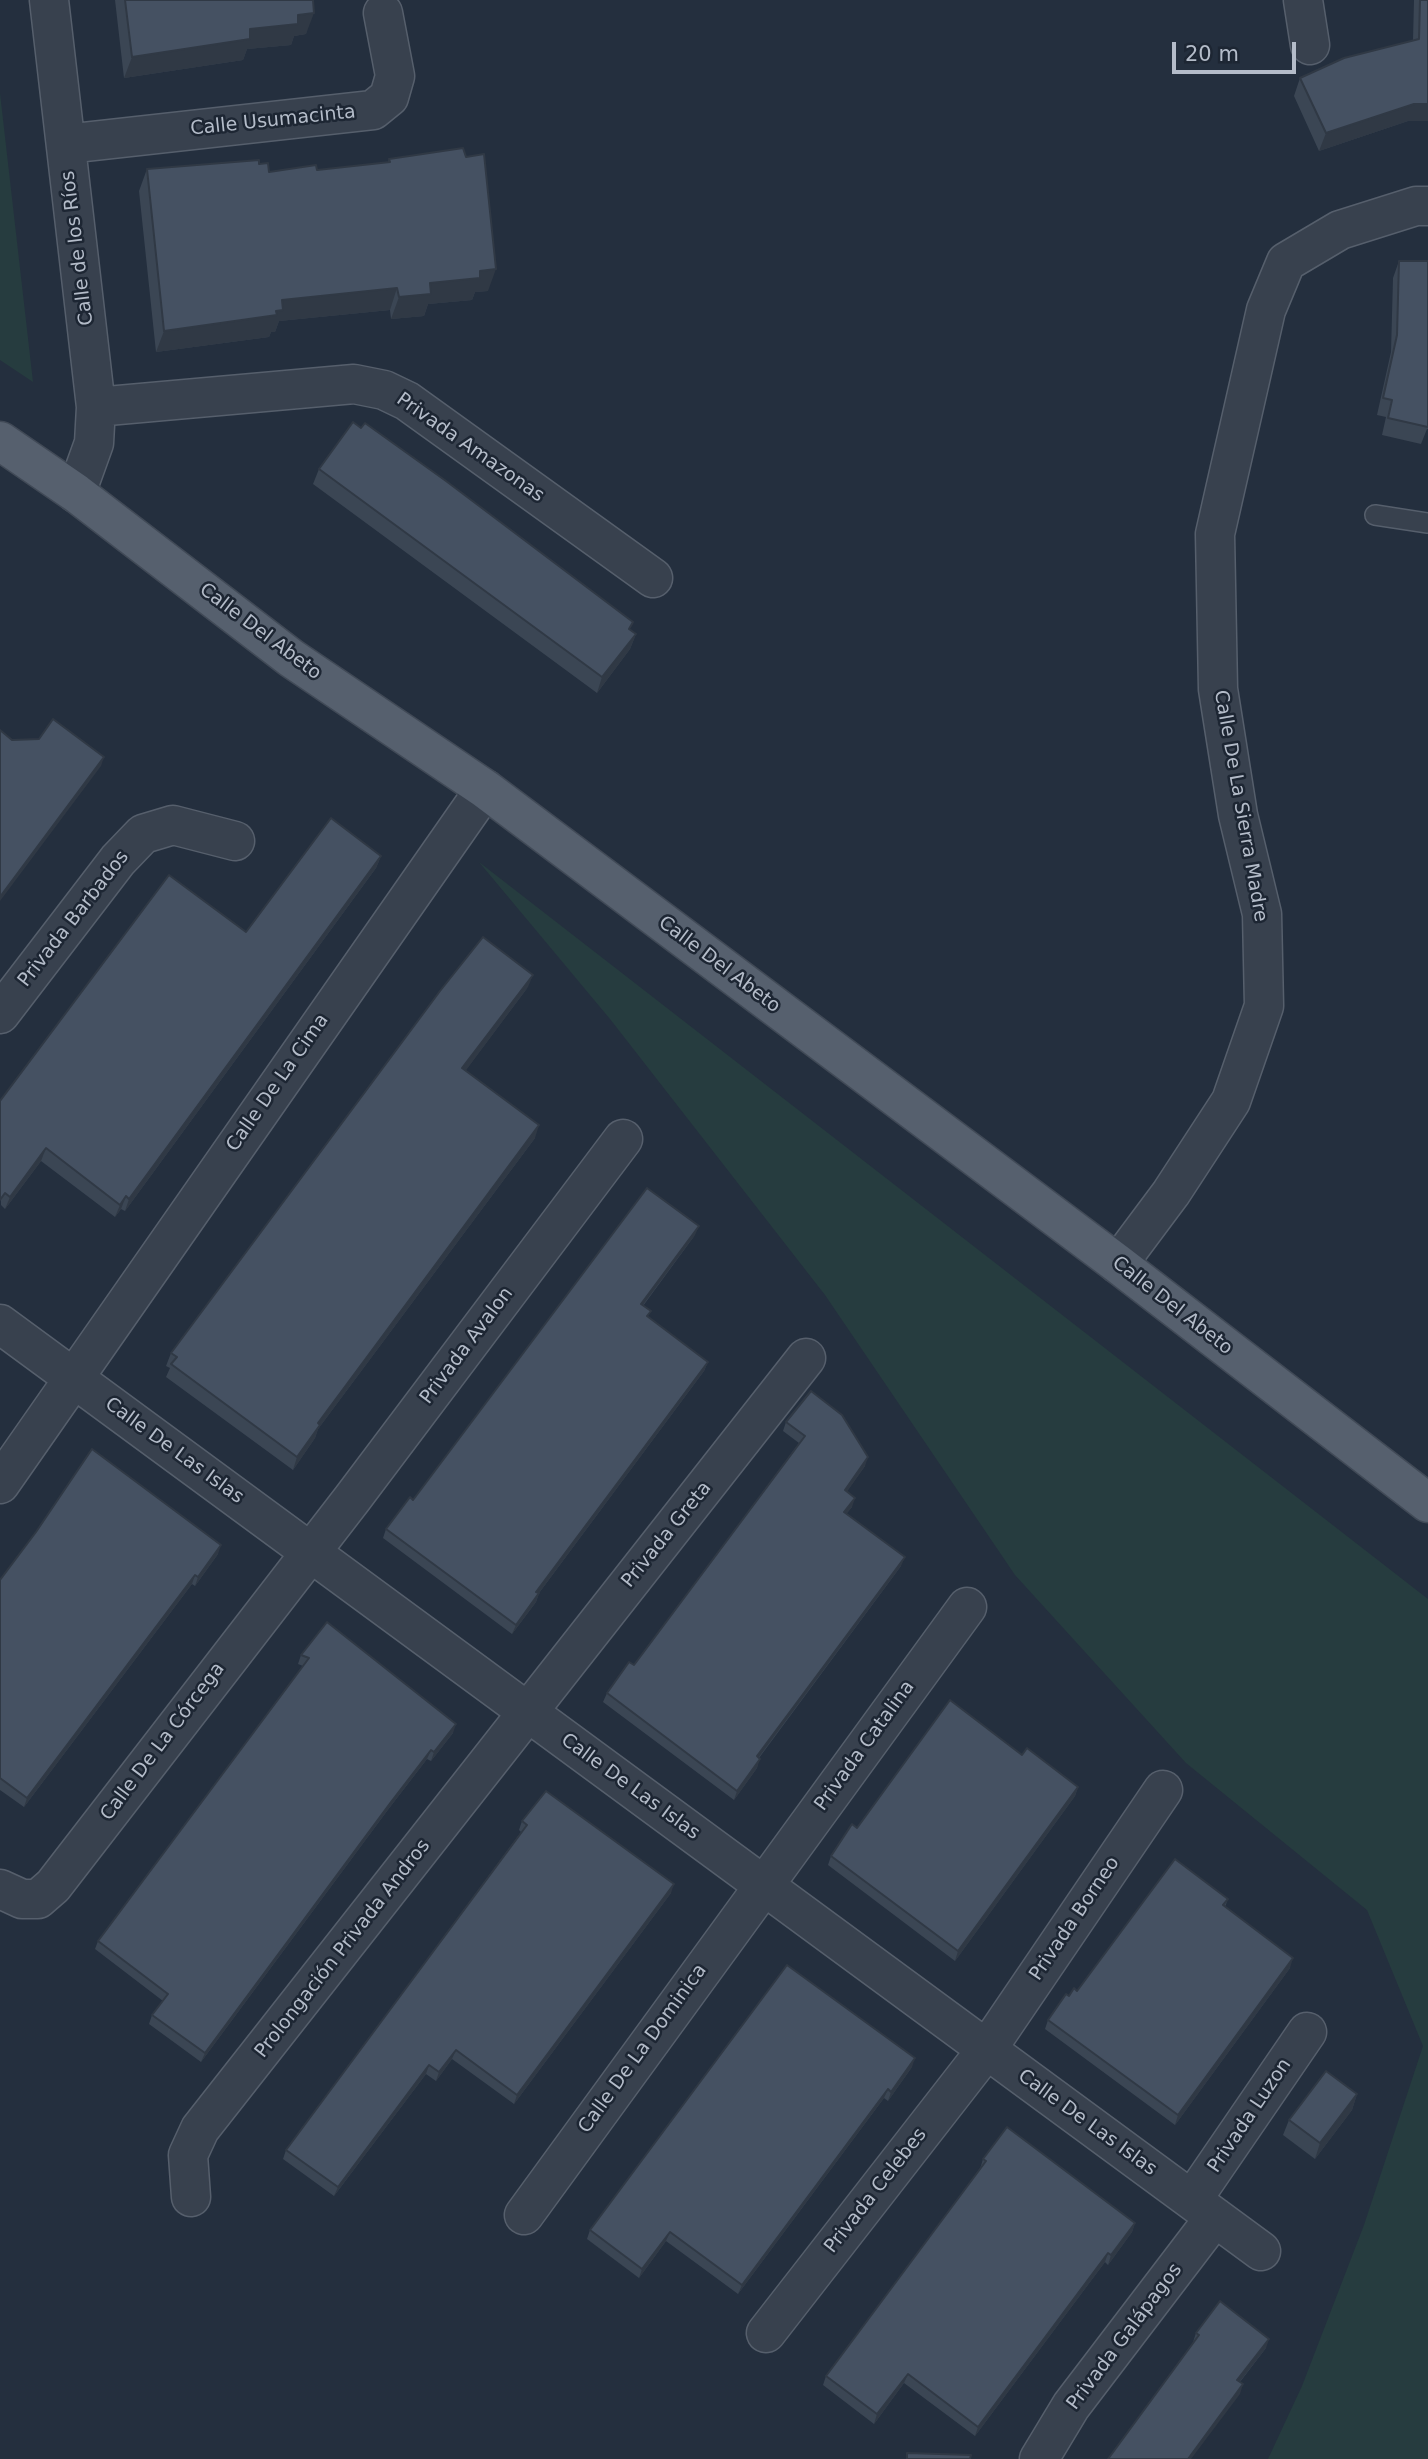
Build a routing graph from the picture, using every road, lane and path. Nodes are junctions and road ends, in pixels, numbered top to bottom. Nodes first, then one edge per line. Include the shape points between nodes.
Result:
1 (49, 0) edge
2 (1303, 0) edge
3 (383, 13) dead end
4 (1310, 45) dead end
5 (66, 144) junction
6 (1428, 206) edge
7 (96, 407) junction
8 (0, 441) edge
9 (76, 493) junction
10 (1375, 515) dead end
11 (1428, 523) edge
12 (653, 578) dead end
13 (485, 789) junction
14 (235, 841) dead end
15 (0, 1014) edge
16 (623, 1139) dead end
17 (1118, 1264) junction
18 (0, 1324) edge
19 (806, 1358) dead end
20 (74, 1378) junction
21 (0, 1484) edge
22 (1428, 1503) edge
23 (310, 1551) junction
24 (967, 1607) dead end
25 (528, 1712) junction
26 (1163, 1790) dead end
27 (762, 1884) junction
28 (0, 1889) edge
29 (1307, 2032) dead end
30 (987, 2049) junction
31 (191, 2197) dead end
32 (1203, 2209) junction
33 (524, 2215) dead end
34 (1261, 2250) dead end
35 (766, 2333) dead end
36 (1039, 2459) edge

1 - 5 street, Calle de los Ríos
2 - 4 street
3 - 5 street, Calle Usumacinta via 395,76 389,97 373,110
5 - 7 street, Calle de los Ríos
6 - 17 street, Calle De La Sierra Madre via 1340,230 1286,262 1266,310 1214,534 1218,689 1238,815 1262,914 1264,1006 1231,1101
7 - 9 street, Calle de los Ríos via 94,443
7 - 12 street, Privada Amazonas via 354,384 384,390 407,401
8 - 9 main road, Calle Del Abeto
9 - 13 main road, Calle Del Abeto via 291,658
10 - 11 lane
13 - 17 main road, Calle Del Abeto
13 - 20 street, Calle De La Cima
14 - 15 street, Privada Barbados via 173,825 144,834 118,860
16 - 23 street, Privada Avalon
17 - 22 main road, Calle Del Abeto
18 - 20 street, Calle De Las Islas
19 - 25 street, Privada Greta
20 - 21 street, Calle De La Cima
20 - 23 street, Calle De Las Islas
23 - 25 street, Calle De Las Islas
23 - 28 street, Calle De La Córcega via 53,1886 38,1899 22,1899
24 - 27 street, Privada Catalina
25 - 27 street, Calle De Las Islas
25 - 31 street, Prolongación Privada Andros via 200,2129 188,2155
26 - 30 street, Privada Borneo
27 - 30 street, Calle De Las Islas
27 - 33 street, Calle De La Dominica
29 - 32 street, Privada Luzon
30 - 32 street, Calle De Las Islas
30 - 35 street, Privada Celebes
32 - 34 street, Calle De Las Islas
32 - 36 street, Privada Galápagos

